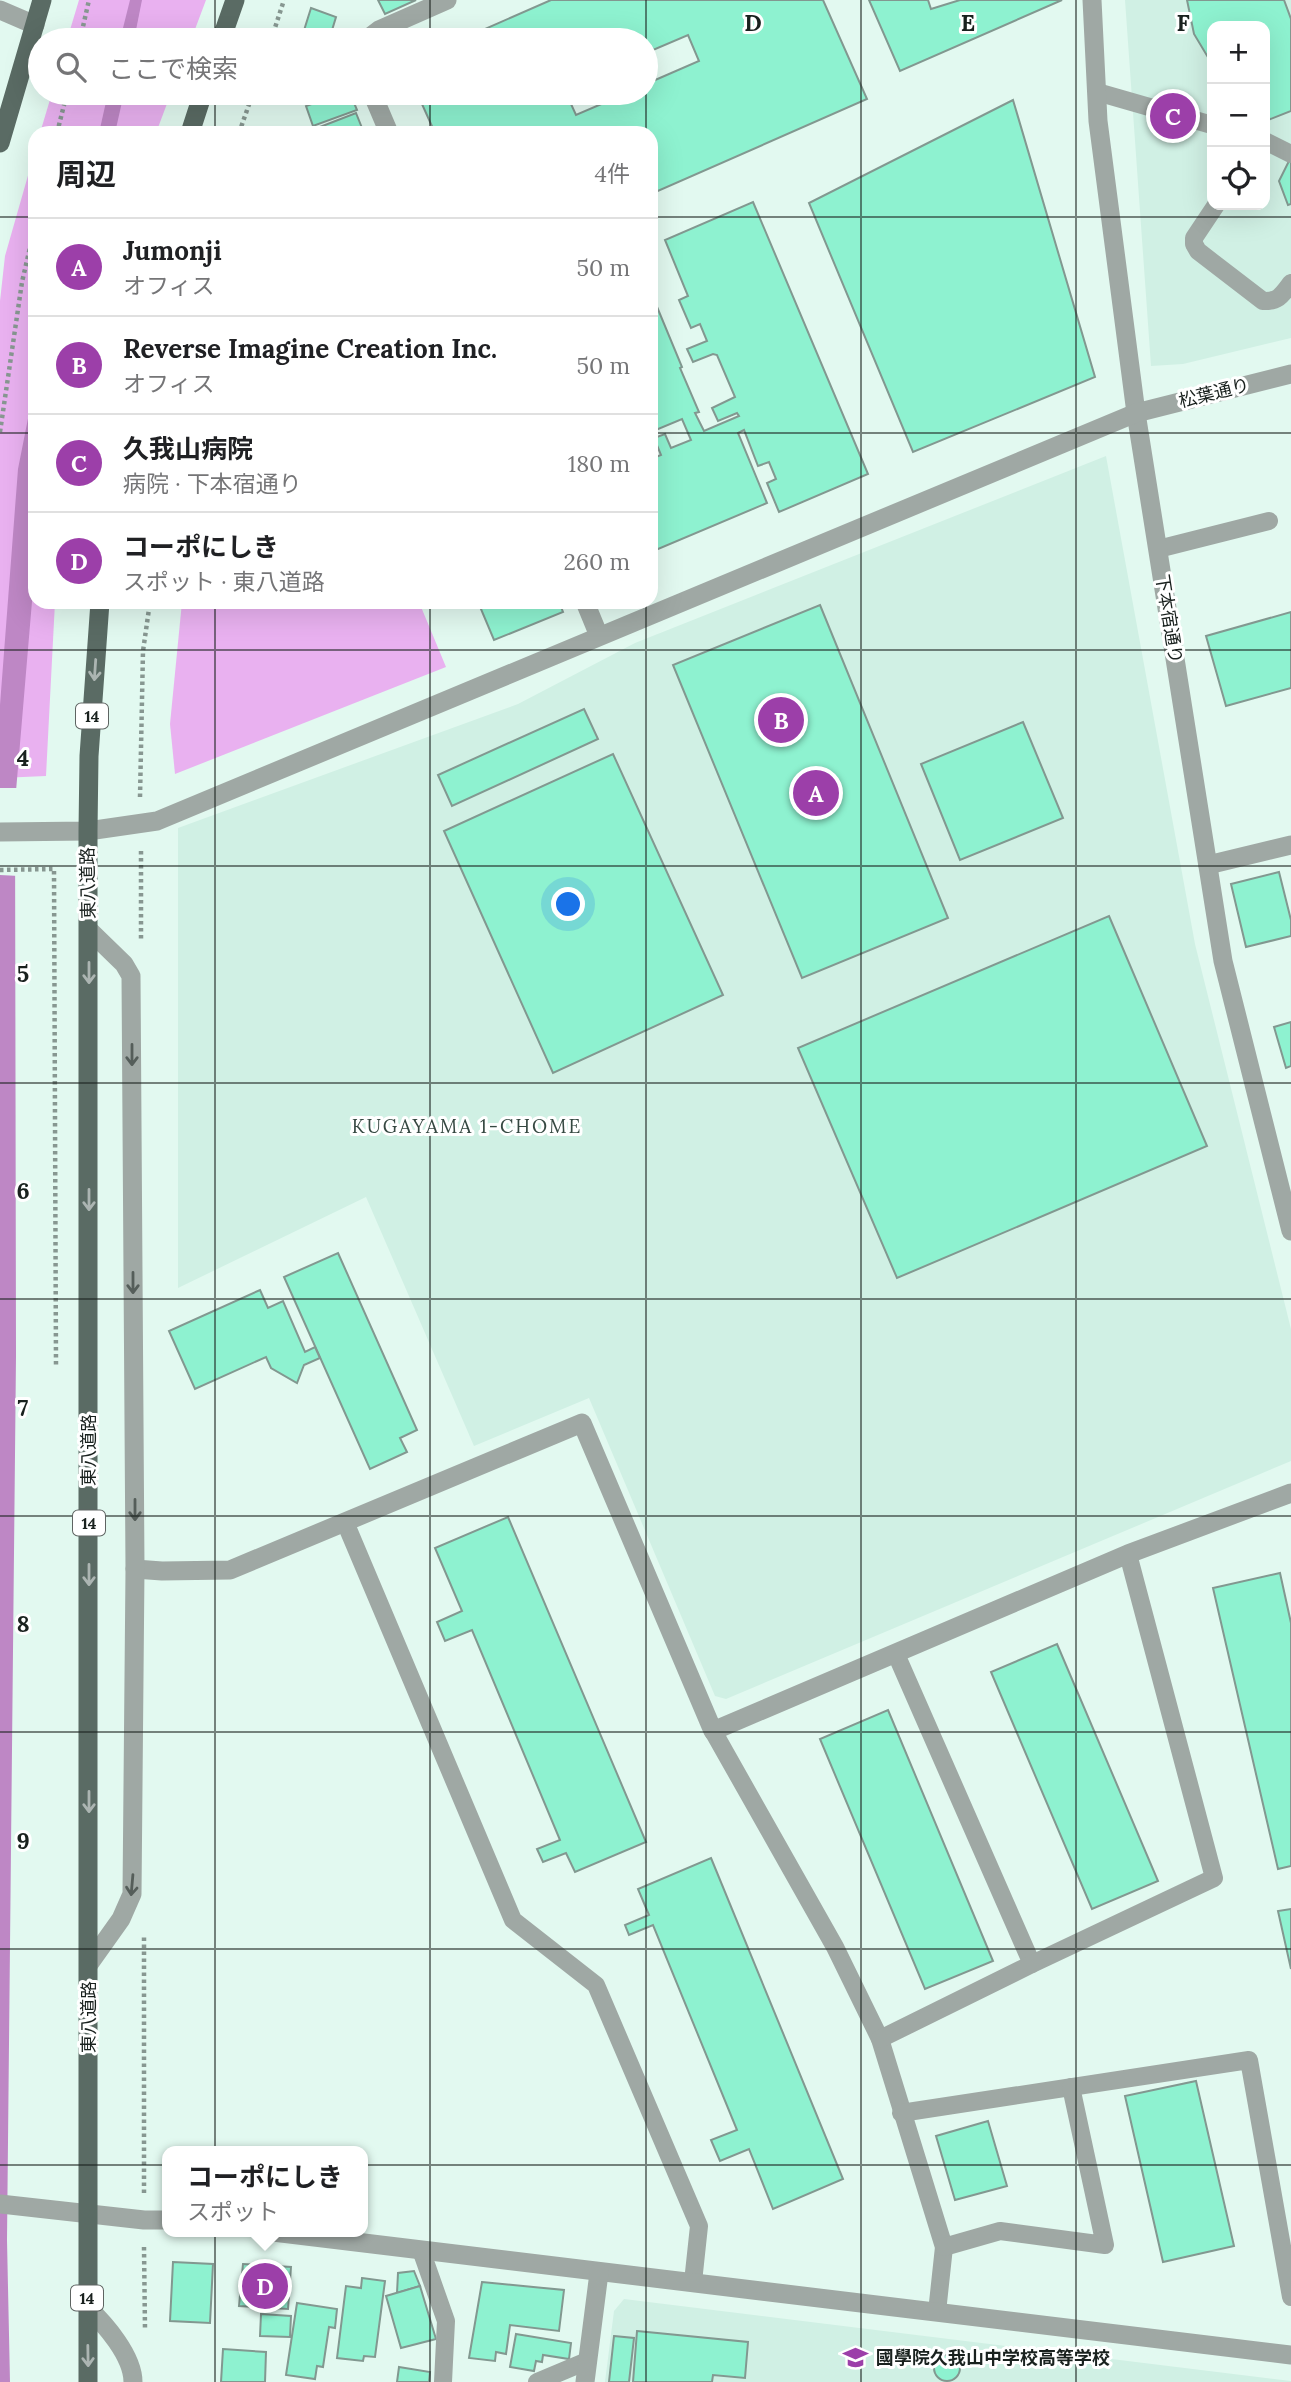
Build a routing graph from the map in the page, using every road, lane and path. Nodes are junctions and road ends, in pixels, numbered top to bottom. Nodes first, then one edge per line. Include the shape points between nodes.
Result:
1 (42, 0) edge
2 (89, 0) edge
3 (235, 0) edge
4 (284, 0) edge
5 (447, 0) edge
6 (1092, 0) edge
7 (0, 10) edge
8 (35, 25) junction
9 (34, 28) edge
10 (83, 28) edge
11 (225, 28) edge
12 (275, 28) edge
13 (384, 28) edge
14 (28, 49) edge
15 (1097, 92) junction
16 (64, 105) edge
17 (199, 105) edge
18 (249, 105) edge
19 (377, 105) edge
20 (1207, 124) edge
21 (59, 126) edge
22 (192, 126) edge
23 (241, 126) edge
24 (386, 126) edge
25 (0, 143) edge
26 (1270, 144) edge
27 (1291, 154) edge
28 (1213, 210) edge
29 (28, 256) edge
30 (1291, 283) edge
31 (1291, 374) edge
32 (1136, 413) junction
33 (0, 432) edge
34 (1269, 521) dead end
35 (1158, 549) junction
36 (100, 609) edge
37 (588, 609) edge
38 (600, 636) junction
39 (88, 831) junction
40 (0, 832) edge
41 (1291, 845) edge
42 (1208, 865) junction
43 (35, 869) dead end
44 (0, 870) edge
45 (89, 930) junction
46 (1291, 1231) edge
47 (1291, 1493) edge
48 (345, 1522) junction
49 (1128, 1554) junction
50 (135, 1569) junction
51 (895, 1654) junction
52 (713, 1731) junction
53 (89, 1964) junction
54 (1032, 1964) junction
55 (880, 2039) junction
56 (1071, 2087) junction
57 (901, 2113) junction
58 (0, 2204) edge
59 (88, 2214) junction
60 (162, 2220) edge
61 (314, 2237) edge
62 (944, 2247) junction
63 (421, 2250) junction
64 (599, 2273) junction
65 (693, 2282) junction
66 (1291, 2297) edge
67 (87, 2307) junction
68 (937, 2312) junction
69 (1291, 2355) edge
70 (587, 2361) junction
71 (88, 2382) edge
72 (133, 2382) edge
73 (443, 2382) edge
74 (537, 2382) edge
75 (584, 2382) edge

1 - 8 main road
2 - 10 path
3 - 11 main road
4 - 12 path
5 - 13 street
6 - 15 street, 下本宿通り
7 - 8 street
8 - 9 main road
14 - 25 main road
15 - 20 lane
15 - 32 street, 下本宿通り
16 - 21 path
17 - 22 main road
18 - 23 path
19 - 24 street
26 - 27 lane
28 - 30 lane via 1194,238 1198,251 1263,301 1280,298
29 - 33 path
31 - 32 street, 松葉通り
32 - 35 street, 下本宿通り
32 - 38 street, 松葉通り
34 - 35 lane
35 - 42 street, 下本宿通り
36 -> 39 main road, 東八道路 / 14
37 - 38 street
38 - 39 street, 松葉通り via 156,821
39 - 40 street, 松葉通り
39 - 45 main road, 東八道路 / 14
41 - 42 street
42 - 46 street, 下本宿通り via 1223,961
43 - 44 path
45 -> 50 street via 131,976
45 -> 53 main road, 東八道路 / 14
47 - 49 street
48 - 50 street via 230,1570
48 - 52 street via 582,1423
48 - 65 lane via 513,1920 596,1985 699,2226
49 - 51 street
49 - 54 lane via 1214,1878
50 -> 53 street via 132,1894 121,1919
51 - 52 street
51 - 54 lane
52 - 55 lane via 835,1947
53 - 59 main road, 東八道路 / 14
54 - 55 lane
55 - 57 lane
56 - 57 lane
56 - 62 lane via 1105,2245 1000,2231
56 - 66 lane via 1249,2060
57 - 62 lane
58 - 59 street
59 - 60 street
59 - 67 main road, 東八道路 / 14
61 - 63 street
62 - 68 lane
63 - 64 street
63 - 73 lane via 446,2321
64 - 65 street
64 - 70 street
65 - 68 street
67 -> 71 main road, 東八道路 / 14
67 - 72 street via 107,2325 133,2371
68 - 69 street
70 - 74 lane
70 - 75 street

